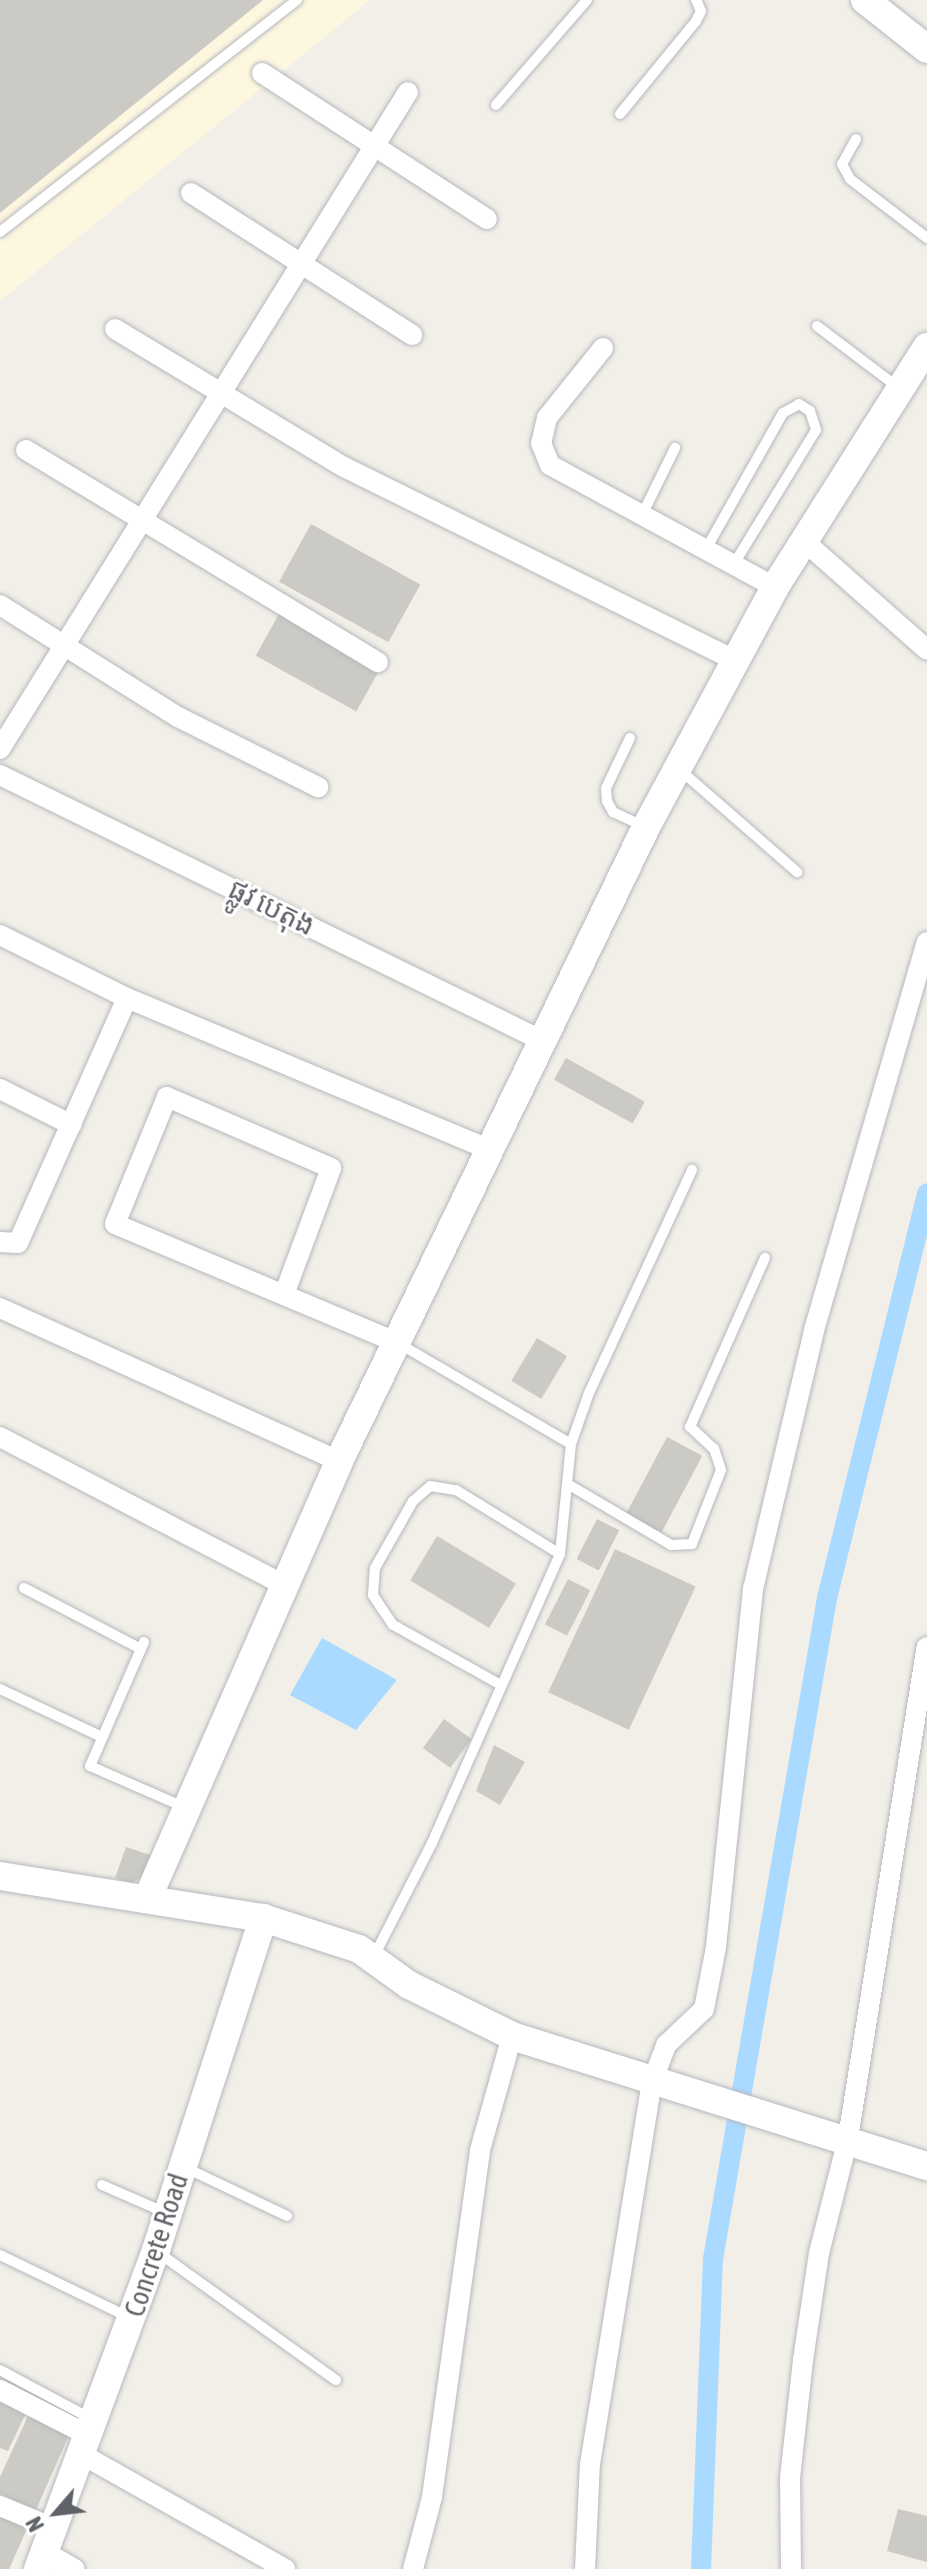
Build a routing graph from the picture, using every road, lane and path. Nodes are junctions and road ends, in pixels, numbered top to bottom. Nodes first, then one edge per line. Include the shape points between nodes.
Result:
1 (297, 0) edge
2 (587, 0) edge
3 (696, 0) edge
4 (865, 0) edge
5 (927, 49) edge
6 (262, 73) dead end
7 (408, 92) dead end
8 (496, 105) dead end
9 (620, 114) dead end
10 (856, 139) dead end
11 (374, 148) junction
12 (191, 193) dead end
13 (487, 219) dead end
14 (0, 232) edge
15 (927, 238) edge
16 (302, 265) junction
17 (817, 326) dead end
18 (115, 329) dead end
19 (412, 335) dead end
20 (927, 347) edge
21 (603, 348) dead end
22 (901, 389) junction
23 (225, 395) junction
24 (675, 448) dead end
25 (26, 450) dead end
26 (642, 517) junction
27 (144, 522) junction
28 (804, 541) junction
29 (706, 549) junction
30 (734, 564) junction
31 (775, 587) junction
32 (0, 605) edge
33 (66, 646) junction
34 (927, 650) edge
35 (735, 660) junction
36 (378, 662) dead end
37 (630, 738) dead end
38 (0, 749) edge
39 (678, 768) junction
40 (0, 775) edge
41 (318, 787) dead end
42 (646, 827) junction
43 (797, 872) dead end
44 (0, 935) edge
45 (927, 942) edge
46 (127, 998) junction
47 (543, 1041) junction
48 (0, 1089) edge
49 (72, 1125) junction
50 (490, 1150) junction
51 (692, 1170) dead end
52 (0, 1242) edge
53 (765, 1258) dead end
54 (285, 1292) junction
55 (0, 1308) edge
56 (398, 1343) junction
57 (0, 1437) edge
58 (571, 1444) junction
59 (339, 1461) junction
60 (571, 1486) junction
61 (560, 1554) junction
62 (284, 1585) junction
63 (24, 1588) dead end
64 (927, 1647) edge
65 (501, 1685) junction
66 (0, 1689) edge
67 (102, 1737) junction
68 (186, 1808) junction
69 (0, 1876) edge
70 (148, 1897) junction
71 (263, 1918) junction
72 (373, 1958) junction
73 (512, 2036) junction
74 (660, 2084) junction
75 (837, 2135) junction
76 (183, 2166) junction
77 (927, 2166) edge
78 (102, 2185) dead end
79 (167, 2214) junction
80 (287, 2216) dead end
81 (156, 2250) junction
82 (0, 2255) edge
83 (132, 2319) junction
84 (0, 2370) edge
85 (336, 2380) dead end
86 (0, 2390) edge
87 (89, 2437) junction
88 (0, 2506) edge
89 (46, 2550) edge
90 (75, 2569) edge
91 (285, 2569) edge
92 (413, 2569) edge
93 (585, 2569) edge
94 (791, 2569) edge

1 - 14 lane
2 - 8 lane
3 - 9 lane via 701,11 696,21
4 - 5 street
6 - 11 street
7 - 11 street
10 - 15 lane via 842,164 850,179
11 - 13 street
11 - 16 street
12 - 16 street
16 - 19 street
16 - 23 street
17 - 22 lane
18 - 23 street
20 - 22 street
21 - 26 street via 547,418 541,443 550,465 569,480
22 - 28 street
23 - 27 street
23 - 35 street via 344,467
24 - 26 lane
25 - 27 street
26 - 29 street
27 - 33 street
27 - 36 street
28 - 31 street
28 - 34 street
29 - 30 street
29 - 30 lane via 783,413 799,404 810,411 816,430
30 - 31 street
31 - 35 street
32 - 33 street
33 - 38 street
33 - 41 street via 178,717
35 - 39 street
37 - 42 lane via 606,788 607,801 613,812
39 - 42 street
39 - 43 lane
40 - 47 street, ផ្លូវ បេតុង
42 - 47 street
44 - 46 street
45 - 74 street via 814,1330 753,1589 716,1947 704,2009 666,2045
46 - 49 street
46 - 50 street
47 - 50 street
48 - 49 street
49 - 52 street via 18,1243
50 - 56 street
51 - 58 lane
53 - 60 lane via 690,1427 714,1449 721,1470 692,1544 671,1545
54 - 54 street via 331,1168 170,1096 113,1221
54 - 56 street
55 - 59 street
56 - 58 lane
56 - 59 street
57 - 62 street
58 - 60 lane
59 - 62 street
60 - 61 lane
61 - 65 lane
61 - 65 lane via 456,1490 430,1486 413,1501 375,1568 373,1595 393,1625
62 - 68 street
63 - 67 lane via 142,1645
64 - 75 street
65 - 72 lane via 432,1843
66 - 67 lane
67 - 68 lane via 90,1766
68 - 70 street
69 - 70 street
70 - 71 street
71 - 72 street
71 - 76 street, Concrete Road
72 - 73 street via 409,1985
73 - 74 street
73 - 92 street via 480,2150 432,2497
74 - 75 street
74 - 93 street via 590,2464
75 - 77 street
75 - 94 street via 790,2478
76 - 79 street, Concrete Road
76 - 80 lane
78 - 79 lane
79 - 81 street, Concrete Road
81 - 83 street, Concrete Road
81 - 85 lane
82 - 83 lane
83 - 87 street, Concrete Road
84 - 87 lane
86 - 87 street
87 - 89 street, Concrete Road
87 - 91 street
88 - 89 street
89 - 90 street

